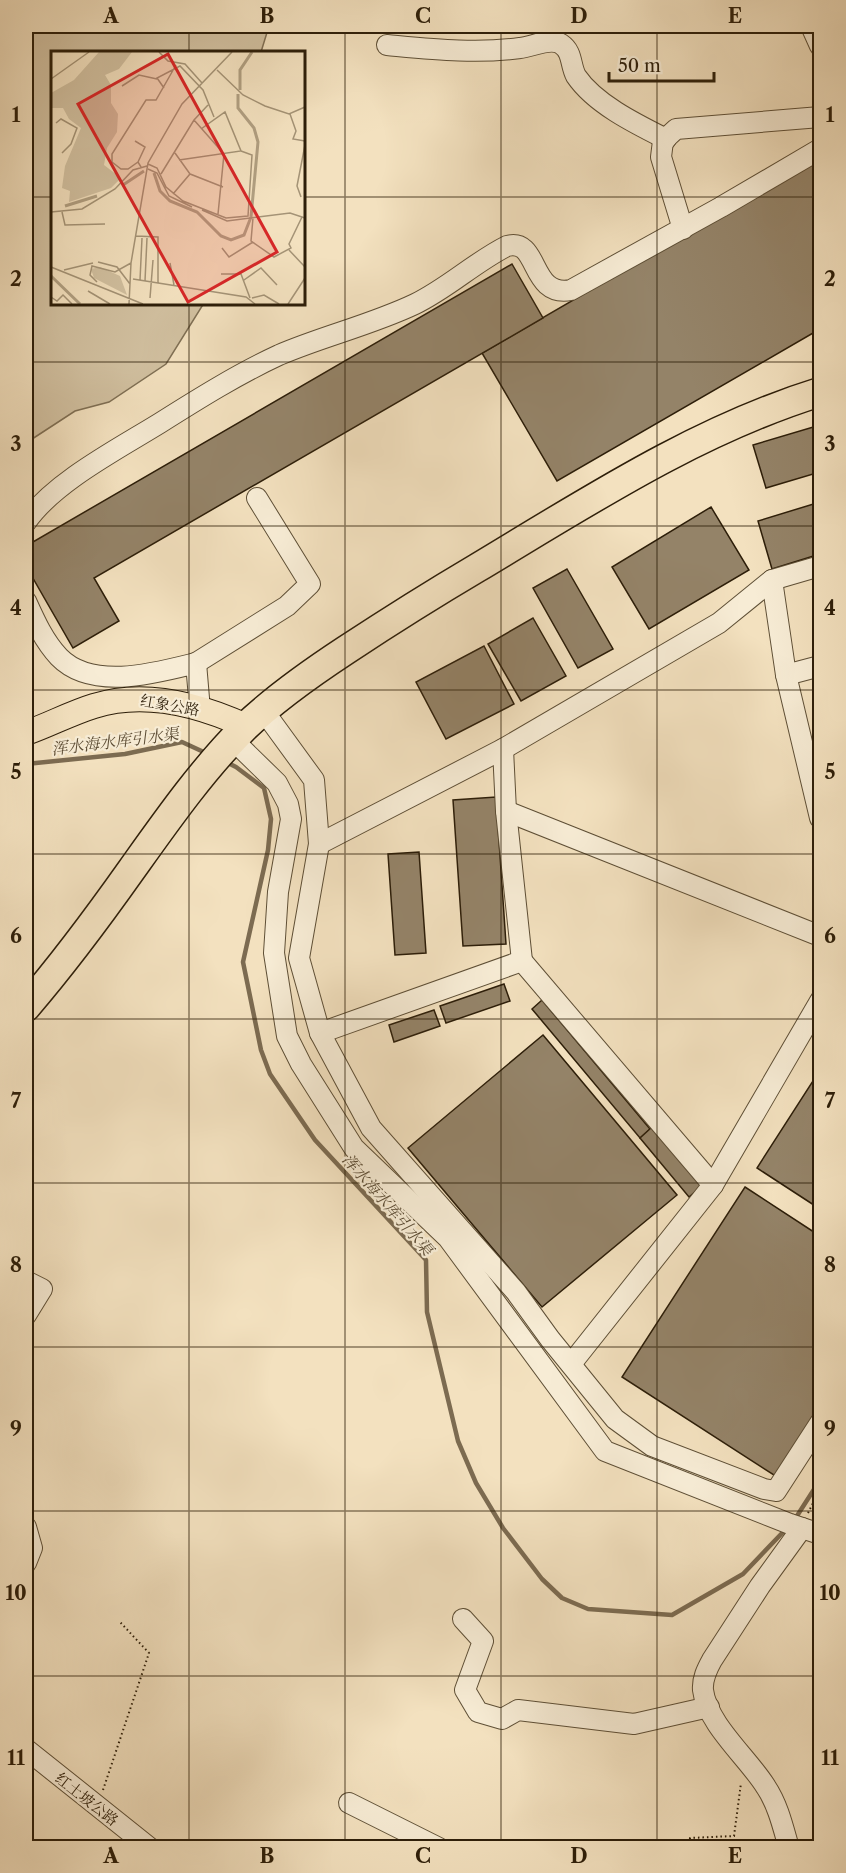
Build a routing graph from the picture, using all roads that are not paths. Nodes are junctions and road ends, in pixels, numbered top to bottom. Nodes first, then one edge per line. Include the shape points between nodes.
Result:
1 (811, 26) edge
2 (387, 45) dead end
3 (820, 46) edge
4 (820, 117) edge
5 (666, 139) junction
6 (820, 149) edge
7 (683, 229) junction
8 (820, 392) edge
9 (257, 498) dead end
10 (26, 522) edge
11 (820, 566) edge
12 (772, 580) junction
13 (26, 602) edge
14 (196, 663) junction
15 (820, 666) edge
16 (786, 675) junction
17 (200, 710) junction
18 (242, 731) junction
19 (26, 733) edge
20 (503, 749) junction
21 (506, 811) junction
22 (820, 818) edge
23 (319, 844) junction
24 (820, 936) edge
25 (522, 961) junction
26 (820, 1001) edge
27 (26, 1007) edge
28 (320, 1033) junction
29 (713, 1185) junction
30 (26, 1281) edge
31 (26, 1315) edge
32 (571, 1364) junction
33 (820, 1423) edge
34 (796, 1526) edge
35 (26, 1527) edge
36 (26, 1563) edge
37 (463, 1619) dead end
38 (709, 1707) junction
39 (26, 1749) edge
40 (349, 1803) dead end
41 (150, 1848) edge
42 (439, 1848) edge
43 (789, 1848) edge

1 - 3 street
2 - 5 street via 458,51 562,44 570,53 576,75 605,104
4 - 5 street via 676,129
5 - 7 street via 661,157
6 - 7 street
7 - 10 street via 579,287 563,292 547,285 523,248 516,244 507,246 415,303 277,356 213,392 75,477 46,499
8 - 18 highway via 747,418 600,495 380,627 307,677
9 - 14 street via 310,584 287,606
11 - 12 street
12 - 16 street
12 - 20 street via 719,623
13 - 14 street via 49,645 82,672 116,676
14 - 17 street
15 - 16 street
16 - 22 street
17 - 18 main road, 红象公路
17 - 19 main road, 红象公路 via 145,699 112,701
18 - 23 street via 314,780
18 - 27 highway via 199,779 73,951
18 - 34 street via 277,783 291,819 278,892 274,953 287,1036 354,1148 448,1238 605,1451
20 - 21 street
20 - 23 street
21 - 24 street
21 - 25 street
23 - 28 street via 299,958
25 - 28 street
25 - 29 street
26 - 29 street
28 - 32 street via 371,1128 516,1292
29 - 32 street
30 - 31 street via 42,1289
32 - 33 street via 615,1419 646,1441 764,1489 776,1491
34 - 38 street via 712,1660 703,1689
35 - 36 street via 32,1548
37 - 38 street via 483,1641 465,1690 478,1712 502,1719 518,1710 634,1724
38 - 43 street via 772,1797
39 - 41 street, 红土坡公路
40 - 42 street

